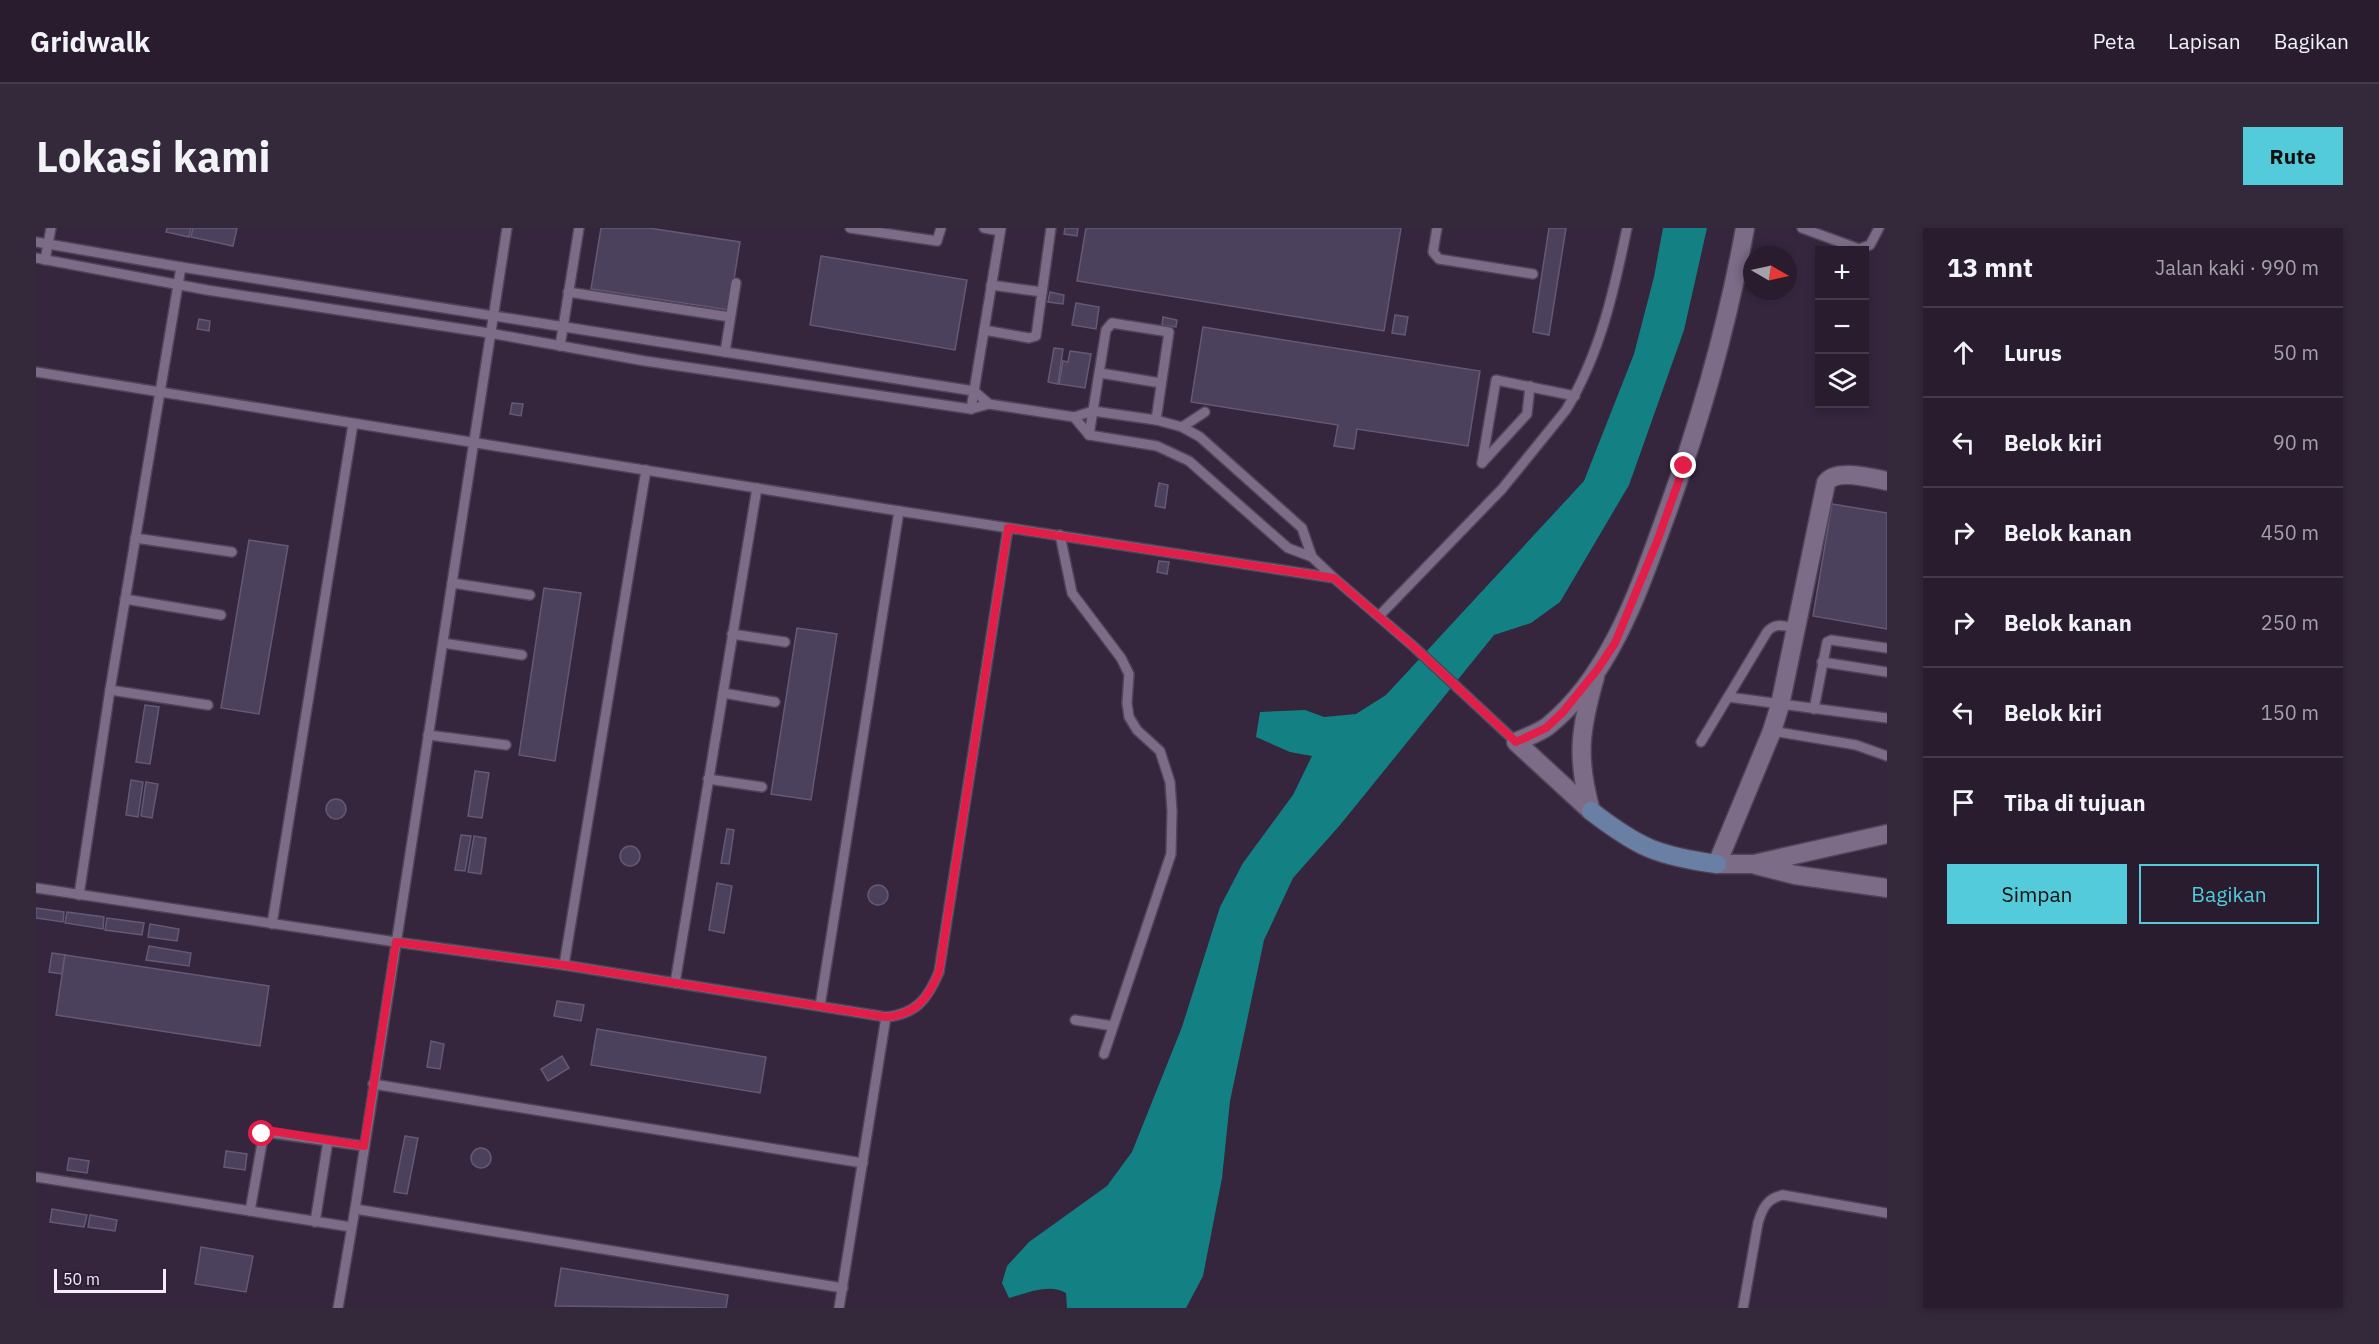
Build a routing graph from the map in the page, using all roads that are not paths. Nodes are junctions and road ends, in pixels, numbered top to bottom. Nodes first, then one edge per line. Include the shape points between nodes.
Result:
1 (51, 228) edge
2 (507, 228) edge
3 (579, 228) edge
4 (850, 228) edge
5 (941, 228) edge
6 (984, 228) edge
7 (1048, 228) edge
8 (1437, 228) edge
9 (1627, 228) edge
10 (1745, 228) edge
11 (1802, 228) edge
12 (1879, 228) edge
13 (1001, 229) edge
14 (36, 242) edge
15 (48, 244) junction
16 (41, 259) edge
17 (181, 267) junction
18 (1533, 274) dead end
19 (736, 283) dead end
20 (178, 284) junction
21 (991, 285) junction
22 (568, 292) junction
23 (1042, 292) junction
24 (492, 315) junction
25 (730, 317) junction
26 (563, 326) junction
27 (984, 330) junction
28 (489, 333) junction
29 (560, 346) junction
30 (725, 352) junction
31 (36, 373) edge
32 (1100, 373) junction
33 (1161, 383) junction
34 (1530, 386) junction
35 (974, 391) junction
36 (160, 393) junction
37 (1575, 396) junction
38 (989, 404) junction
39 (971, 409) junction
40 (1093, 411) junction
41 (1204, 412) dead end
42 (1074, 417) junction
43 (1156, 420) junction
44 (353, 424) junction
45 (1182, 427) junction
46 (1089, 435) junction
47 (473, 443) junction
48 (646, 470) junction
49 (1887, 481) edge
50 (757, 488) junction
51 (899, 511) junction
52 (1008, 528) junction
53 (1060, 535) junction
54 (135, 538) junction
55 (232, 552) dead end
56 (1312, 557) junction
57 (1334, 578) junction
58 (452, 583) junction
59 (530, 595) dead end
60 (125, 599) junction
61 (221, 615) dead end
62 (1378, 616) junction
63 (1796, 628) junction
64 (732, 634) junction
65 (785, 642) dead end
66 (443, 643) junction
67 (1887, 648) edge
68 (522, 655) dead end
69 (1822, 662) junction
70 (1597, 670) junction
71 (1887, 672) edge
72 (110, 690) junction
73 (723, 693) junction
74 (1728, 697) junction
75 (775, 702) dead end
76 (208, 705) dead end
77 (1780, 705) junction
78 (1814, 709) junction
79 (1887, 718) edge
80 (1772, 731) junction
81 (428, 735) junction
82 (1516, 742) junction
83 (1701, 742) dead end
84 (506, 745) dead end
85 (1887, 756) edge
86 (708, 779) junction
87 (762, 788) dead end
88 (1591, 811) junction
89 (1887, 834) edge
90 (1717, 864) junction
91 (1754, 864) junction
92 (36, 888) edge
93 (1887, 888) edge
94 (79, 895) junction
95 (272, 924) junction
96 (396, 942) junction
97 (564, 965) junction
98 (675, 983) junction
99 (820, 1006) junction
100 (886, 1017) junction
101 (1075, 1020) dead end
102 (1113, 1026) junction
103 (1104, 1054) dead end
104 (373, 1084) junction
105 (328, 1141) junction
106 (364, 1146) junction
107 (863, 1163) junction
108 (36, 1177) edge
109 (355, 1209) junction
110 (250, 1211) junction
111 (1887, 1213) edge
112 (315, 1222) junction
113 (351, 1227) junction
114 (843, 1288) junction
115 (338, 1308) edge
116 (839, 1308) edge
117 (1743, 1308) edge

1 - 15 lane
2 - 24 lane
3 - 22 lane
4 - 5 lane via 937,241
6 - 13 lane
7 - 23 lane
8 - 18 lane via 1433,252 1439,259
9 - 37 lane via 1614,293
10 - 70 street via 1723,339 1684,466 1629,612
11 - 12 lane via 1858,249 1870,245
13 - 21 lane
14 - 15 lane
15 - 16 lane
15 - 17 lane
16 - 20 lane
17 - 20 lane
17 - 24 lane
19 - 25 lane
20 - 28 lane
20 - 36 lane
21 - 23 lane
21 - 27 lane
22 - 25 lane
22 - 26 lane
23 - 27 lane via 1034,338
24 - 26 lane
24 - 28 lane
25 - 30 lane
26 - 29 lane
26 - 30 lane
27 - 35 lane
28 - 29 lane
28 - 47 lane
29 - 39 lane
30 - 35 lane
31 - 36 lane
32 - 33 lane
32 - 33 lane via 1108,326 1169,332
32 - 40 lane
33 - 43 lane
34 - 34 lane via 1527,414 1482,463 1497,380
34 - 37 lane
35 - 38 lane
35 - 39 lane
36 - 44 lane
36 - 54 lane
37 - 62 lane via 1502,489
38 - 39 lane
38 - 42 lane
40 - 42 lane
40 - 43 lane
40 - 46 lane
41 - 45 lane
42 - 46 lane
43 - 45 lane
44 - 47 lane
44 - 95 lane
45 - 56 lane via 1200,437 1302,528
46 - 56 lane via 1157,446 1189,461 1288,548
47 - 48 lane
47 - 58 lane
48 - 50 lane
48 - 97 lane
49 - 63 street via 1838,475 1829,478
50 - 51 lane
50 - 64 lane
51 - 52 lane
51 - 99 lane
52 - 53 lane
52 - 100 lane via 939,972 919,1005 901,1016
53 - 57 lane
53 - 102 lane via 1072,593 1121,658 1129,674 1129,717 1160,751 1170,782 1171,854
54 - 55 lane
54 - 60 lane
56 - 57 lane
57 - 62 lane
58 - 59 lane
58 - 66 lane
60 - 61 lane
60 - 72 lane
62 - 82 lane
63 - 74 lane via 1778,624 1771,627
63 - 77 street
64 - 65 lane
64 - 73 lane
66 - 68 lane
66 - 81 lane
67 - 69 lane via 1831,640 1824,648
69 - 71 lane
69 - 78 lane
70 - 82 street via 1546,728
70 - 88 street via 1582,727 1580,755
72 - 76 lane
72 - 94 lane
73 - 75 lane
73 - 86 lane
74 - 77 lane
74 - 83 lane
77 - 78 lane
77 - 80 street
78 - 79 lane
80 - 85 lane via 1856,745
80 - 90 street
81 - 84 lane
81 - 96 lane
82 - 88 street
86 - 87 lane
86 - 98 lane
88 - 90 street via 1648,849 1677,859
89 - 91 street
90 - 91 street
91 - 93 street via 1795,875
92 - 94 lane
94 - 95 lane
95 - 96 lane
96 - 97 lane
96 - 104 lane
97 - 98 lane
98 - 99 lane
99 - 100 lane
100 - 107 lane
101 - 102 lane
102 - 103 lane
104 - 106 lane
104 - 107 lane
105 - 106 lane
105 - 110 lane via 264,1132
105 - 112 lane
106 - 109 lane
107 - 114 lane
108 - 110 lane
109 - 113 lane
109 - 114 lane
110 - 112 lane
111 - 117 lane via 1783,1195 1774,1197 1762,1210 1758,1223
112 - 113 lane
113 - 115 lane
114 - 116 lane

